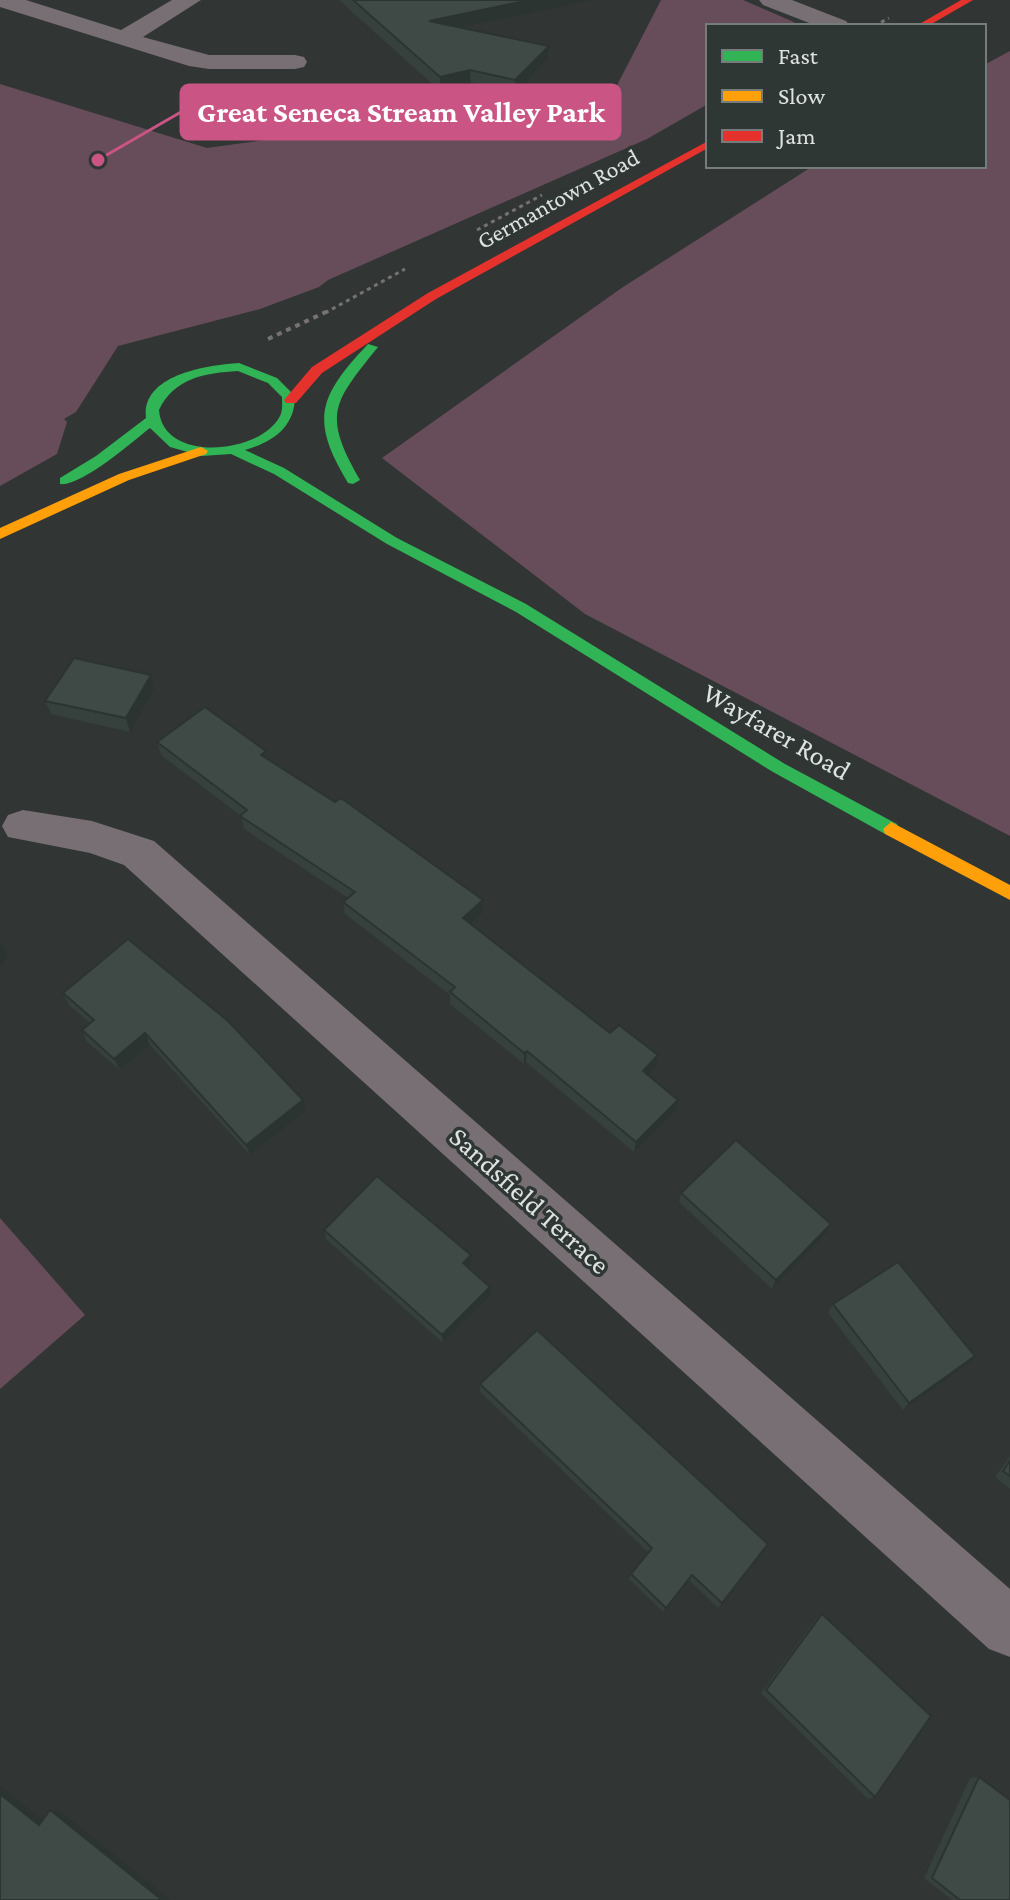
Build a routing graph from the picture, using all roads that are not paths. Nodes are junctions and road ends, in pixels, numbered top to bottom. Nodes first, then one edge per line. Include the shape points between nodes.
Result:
1 (2, 0) edge
2 (189, 0) edge
3 (771, 0) edge
4 (968, 0) edge
5 (833, 24) edge
6 (925, 24) edge
7 (122, 39) junction
8 (295, 62) dead end
9 (706, 145) edge
10 (432, 296) junction
11 (351, 326) dead end
12 (276, 358) dead end
13 (239, 367) junction
14 (291, 400) junction
15 (152, 420) junction
16 (233, 450) junction
17 (201, 451) junction
18 (324, 465) dead end
19 (0, 522) edge
20 (0, 534) edge
21 (453, 552) dead end
22 (521, 608) junction
23 (23, 826) dead end
24 (1010, 893) edge
25 (1010, 1628) edge

1 - 7 street
2 - 7 street
3 - 5 street
4 - 6 street
7 - 8 street via 209,62
9 - 10 street, Germantown Road
10 - 11 street, Germantown Road
10 - 14 street, Germantown Road via 317,370
10 - 18 street via 346,374 329,413 333,443 360,484
12 - 13 street
13 - 14 street via 276,379
13 - 15 street via 206,370 175,381 152,406
14 - 16 street via 290,426
15 - 17 street via 168,440
15 - 19 street
16 - 17 street
16 - 22 street, Wayfarer Road
17 - 20 street via 124,477
21 - 22 street, Wayfarer Road
22 - 24 street, Wayfarer Road via 779,768
23 - 25 street, Sandsfield Terrace via 92,837 139,853

